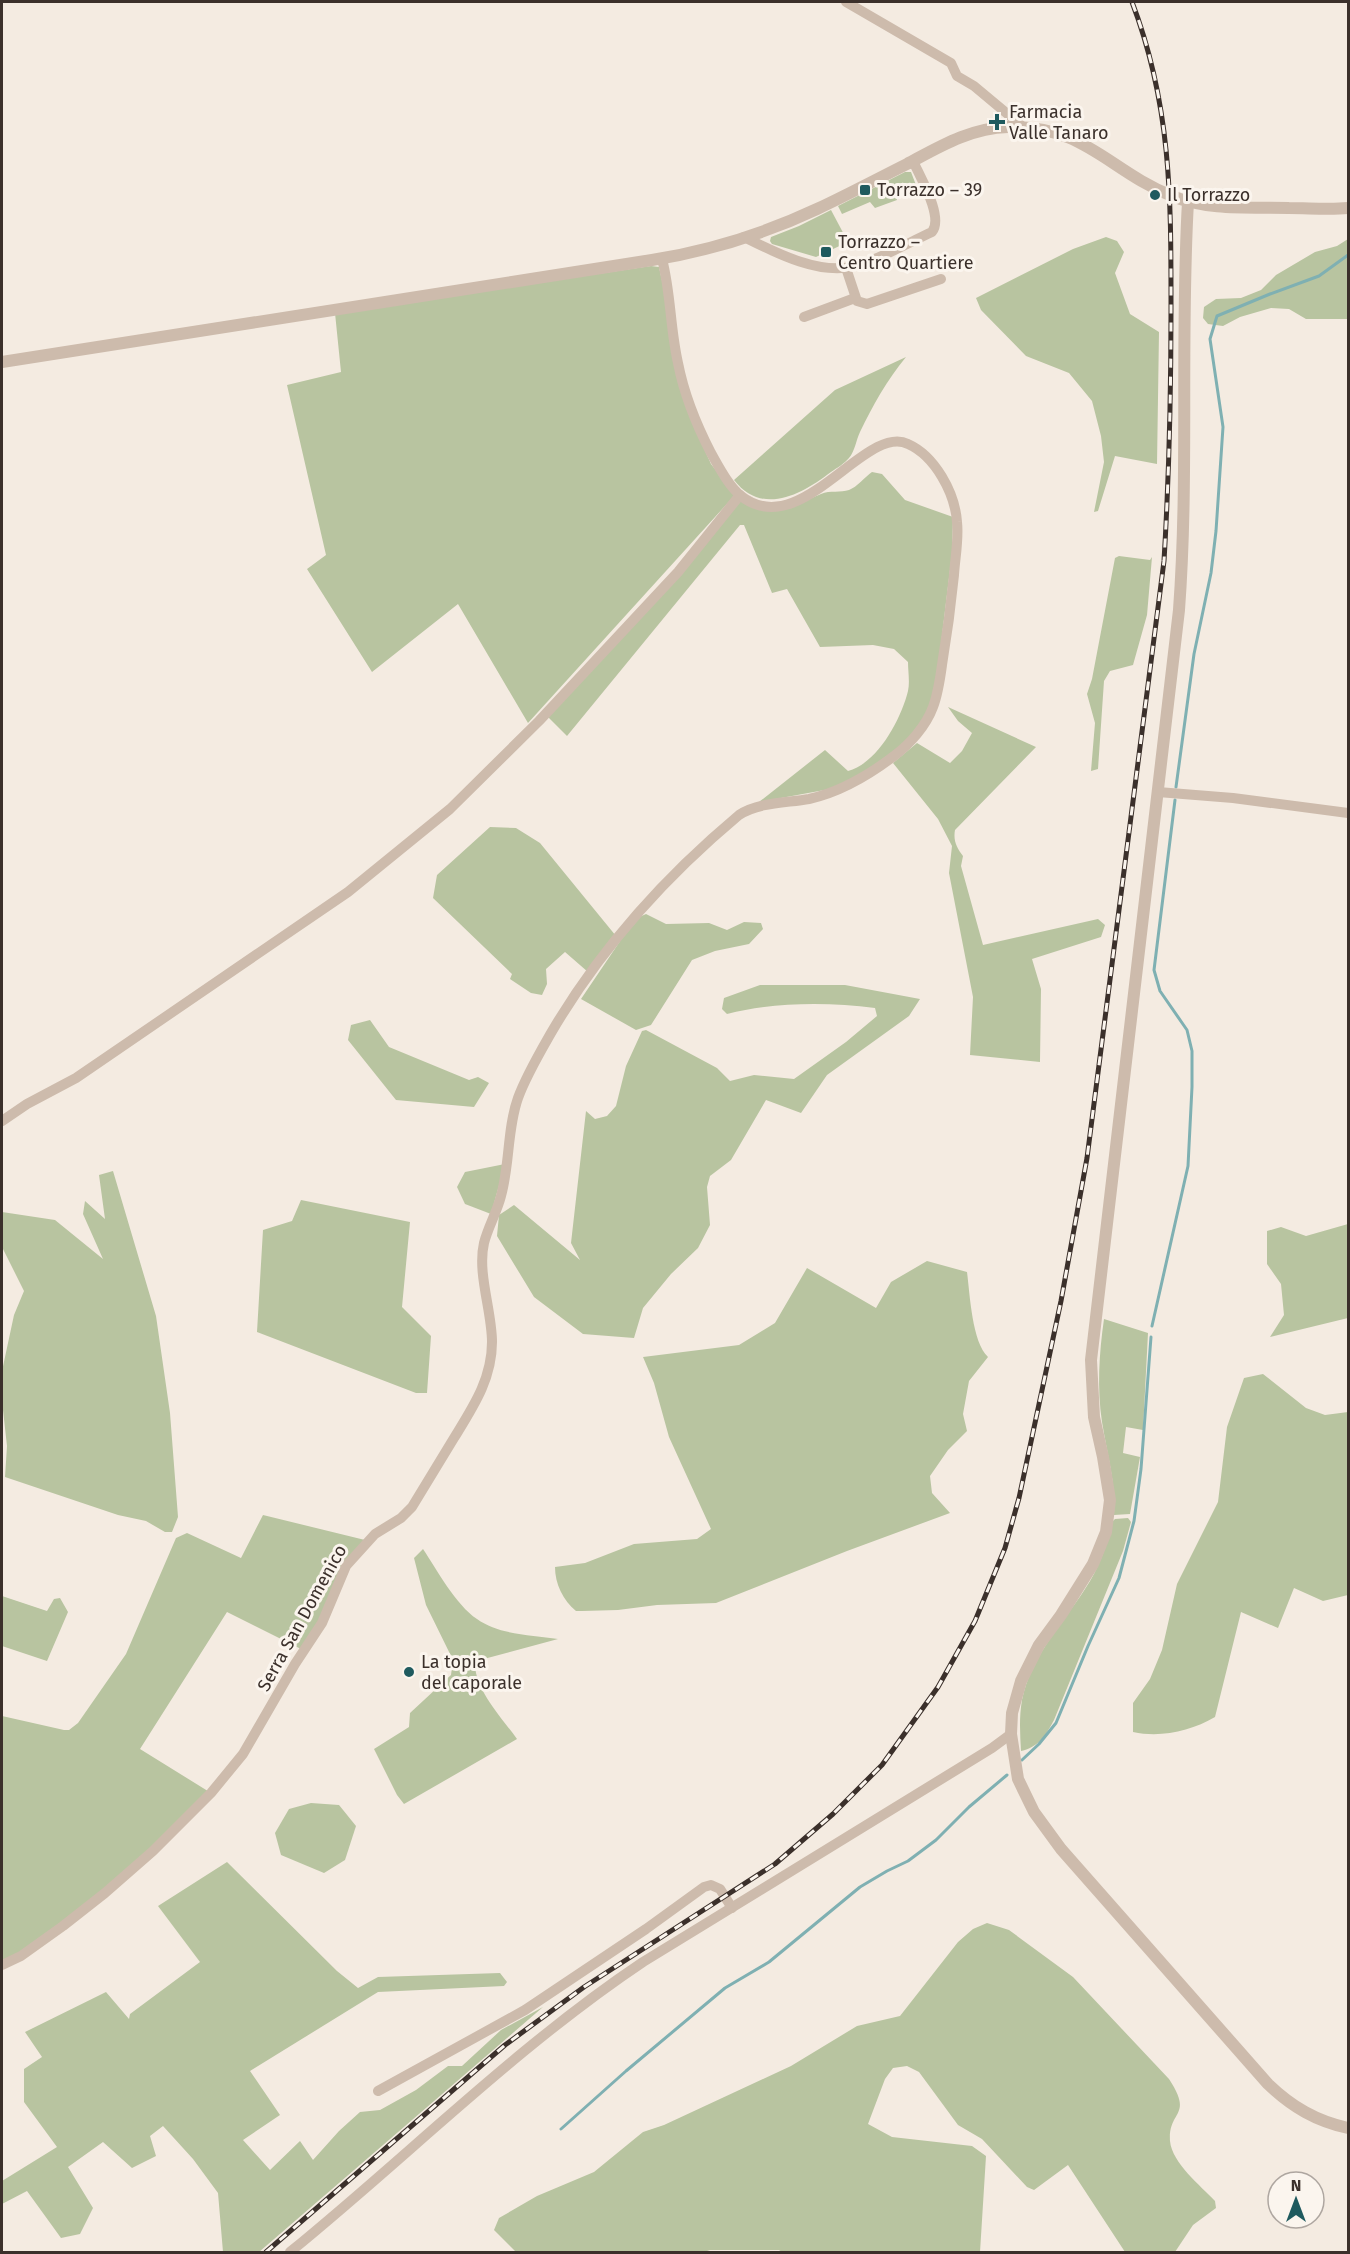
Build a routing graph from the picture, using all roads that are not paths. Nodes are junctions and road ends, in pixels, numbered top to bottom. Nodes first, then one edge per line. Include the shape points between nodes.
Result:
1 (846, 2) edge
2 (1023, 127) junction
3 (913, 160) junction
4 (1188, 202) junction
5 (1348, 207) edge
6 (744, 237) junction
7 (662, 259) junction
8 (846, 268) junction
9 (941, 279) dead end
10 (855, 298) junction
11 (804, 317) dead end
12 (2, 362) edge
13 (740, 495) junction
14 (1158, 792) junction
15 (1348, 813) edge
16 (2, 1121) edge
17 (1011, 1734) junction
18 (732, 1908) junction
19 (2, 1965) edge
20 (378, 2091) dead end
21 (1348, 2128) edge
22 (290, 2253) edge

1 - 2 street via 951,63 957,76
2 - 3 street via 970,132
2 - 4 street via 1049,130 1080,142 1138,179
3 - 6 street via 815,210
3 - 8 street via 935,212 932,232
4 - 5 street via 1234,207
4 - 14 street via 1182,567
6 - 7 street
6 - 8 street via 781,255
7 - 12 street
7 - 13 street, Serra San Domenico via 683,385 704,440 722,473
8 - 10 street
9 - 10 street via 872,304 861,304
10 - 11 street
13 - 16 street via 678,572 539,721 450,809 348,892 76,1078
13 - 19 street, Serra San Domenico via 766,506 798,501 887,443 906,442 931,463 951,495 957,522 950,624 932,710 896,755 852,784 833,792 754,808 740,815 654,894 597,964 564,1011 518,1097 501,1196 484,1244 482,1259 492,1356 477,1400 412,1508 375,1534 346,1566 322,1623 243,1754 211,1793 105,1893 21,1956
14 - 15 street
14 - 17 street via 1091,1360 1094,1417 1108,1484 1109,1515 1093,1564 1028,1664 1015,1698
17 - 18 street
17 - 21 street via 1018,1779 1026,1800 1061,1849 1275,2091 1313,2117
18 - 20 street via 720,1889 704,1887 525,2010
18 - 22 street via 643,1962 554,2027

